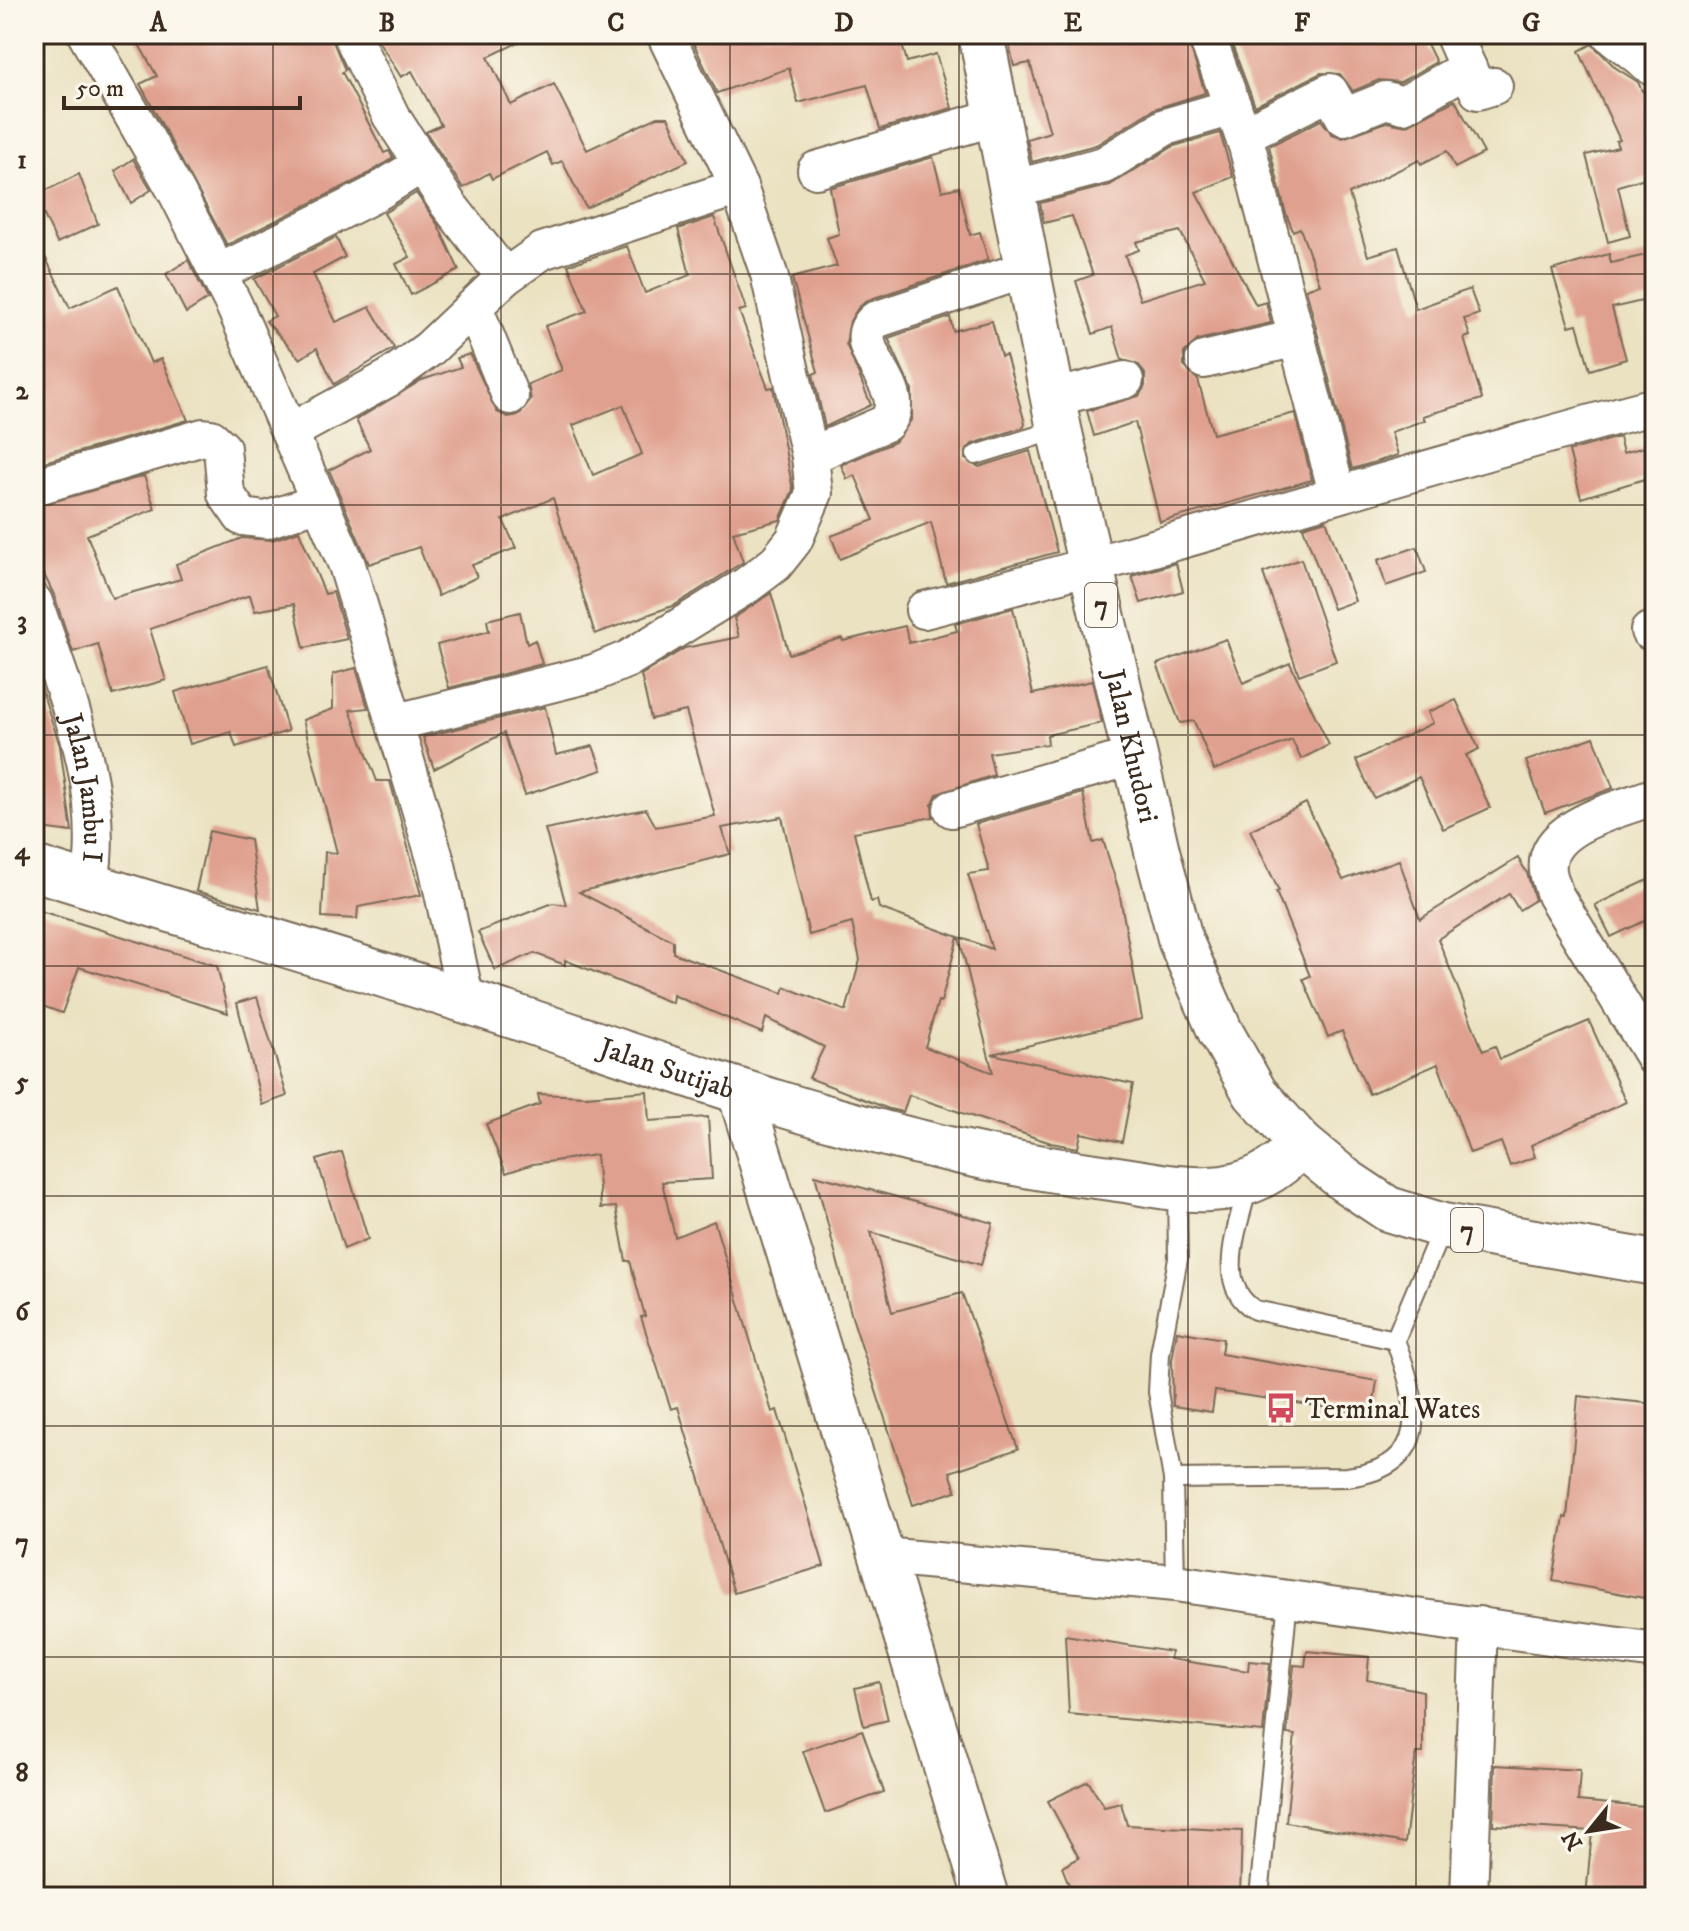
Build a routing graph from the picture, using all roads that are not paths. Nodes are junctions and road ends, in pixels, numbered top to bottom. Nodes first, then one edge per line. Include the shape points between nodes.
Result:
1 (86, 34) edge
2 (351, 34) edge
3 (665, 34) edge
4 (981, 34) edge
5 (1206, 34) edge
6 (1453, 34) edge
7 (1610, 34) edge
8 (1655, 69) edge
9 (999, 116) junction
10 (1238, 121) junction
11 (422, 164) junction
12 (816, 170) dead end
13 (739, 187) junction
14 (1012, 189) junction
15 (1027, 269) junction
16 (218, 273) junction
17 (505, 277) junction
18 (474, 307) junction
19 (1297, 338) junction
20 (1204, 360) dead end
21 (1125, 380) dead end
22 (510, 396) dead end
23 (1655, 406) edge
24 (1056, 414) junction
25 (290, 432) junction
26 (976, 455) dead end
27 (810, 456) junction
28 (34, 487) edge
29 (1337, 493) junction
30 (320, 502) junction
31 (1092, 568) junction
32 (34, 602) edge
33 (924, 610) dead end
34 (397, 722) junction
35 (1135, 756) junction
36 (1655, 796) edge
37 (952, 809) dead end
38 (34, 868) edge
39 (90, 885) junction
40 (466, 1001) junction
41 (1655, 1059) edge
42 (740, 1092) junction
43 (1301, 1144) junction
44 (1248, 1185) junction
45 (1177, 1187) junction
46 (1443, 1226) junction
47 (1655, 1263) edge
48 (1395, 1340) junction
49 (1173, 1479) junction
50 (883, 1556) junction
51 (1175, 1583) junction
52 (1288, 1599) junction
53 (1479, 1625) junction
54 (1655, 1651) edge
55 (986, 1897) edge
56 (1259, 1897) edge
57 (1469, 1897) edge

1 - 16 street
2 - 11 street via 391,116
3 - 13 street
4 - 9 main road, Jalan Khudori / 7
5 - 10 street
6 - 10 street via 1481,77 1403,105 1386,100 1344,117 1330,92
7 - 8 street
9 - 12 street
9 - 14 main road, Jalan Khudori / 7
10 - 14 street via 1165,127 1104,165
10 - 19 street
11 - 16 street via 371,196
11 - 17 street
13 - 17 street via 563,242
13 - 27 street via 769,274
14 - 15 main road, Jalan Khudori / 7
15 - 24 main road, Jalan Khudori / 7
15 - 27 street via 868,326 866,341 895,401 894,414 886,423
16 - 25 street
17 - 18 street
18 - 22 street
18 - 25 street via 389,378
19 - 20 street
19 - 29 street
21 - 24 street
23 - 29 street
24 - 26 lane
24 - 31 main road, Jalan Khudori / 7
25 - 30 street
27 - 34 street via 814,493 794,540 775,564 667,637 594,673
28 - 30 street via 203,437 222,448 226,494 242,517 266,520
29 - 31 street
30 - 34 street via 347,565
31 - 33 street
31 - 35 main road, Jalan Khudori / 7
32 - 39 street, Jalan Jambu I via 82,745 95,811
34 - 40 street via 437,865
35 - 37 street
35 - 43 main road, Jalan Khudori / 7 via 1181,942 1220,1031 1255,1093
36 - 41 street via 1567,830 1553,845 1547,869 1555,895
38 - 39 main road, Jalan Sutijab
39 - 40 main road, Jalan Sutijab
40 - 42 main road, Jalan Sutijab
42 - 45 main road, Jalan Sutijab via 903,1138 1037,1168
42 - 50 main road
43 - 44 main road, Jalan Sutijab
43 - 46 main road, 7 via 1388,1209
44 - 45 main road, Jalan Sutijab
44 - 48 lane via 1231,1270 1233,1286 1245,1305
45 - 49 lane via 1178,1259 1158,1392
46 - 47 main road, 7
46 - 48 lane
48 - 49 lane via 1409,1378 1413,1413 1410,1441 1395,1463 1373,1474 1347,1477
49 - 51 lane
50 - 51 street
50 - 55 main road
51 - 52 street
52 - 53 street
52 - 56 lane
53 - 54 street
53 - 57 street

